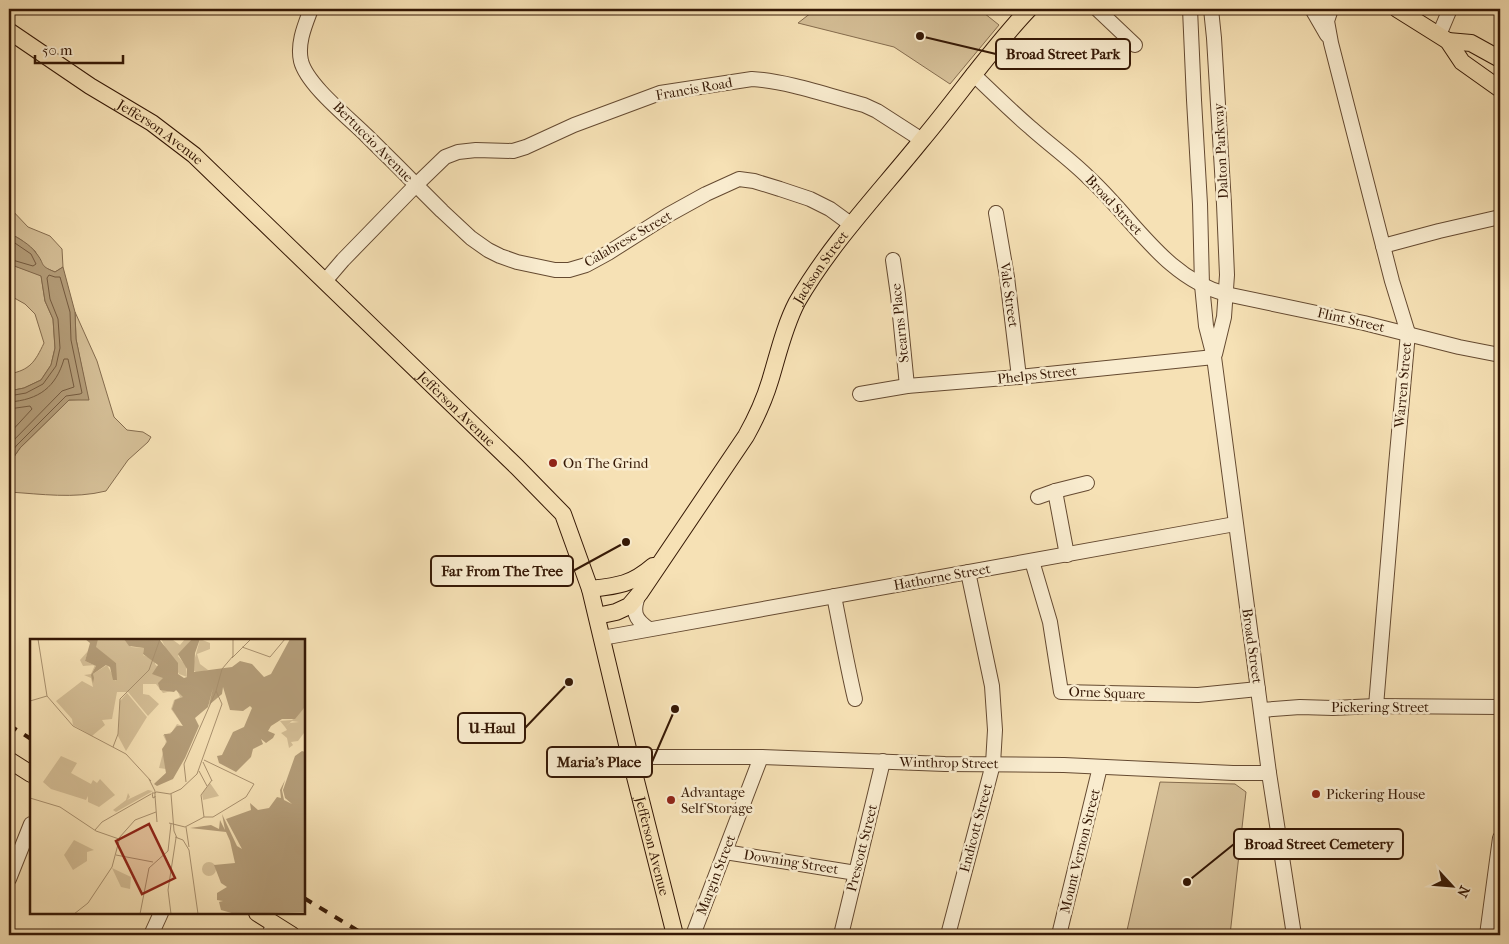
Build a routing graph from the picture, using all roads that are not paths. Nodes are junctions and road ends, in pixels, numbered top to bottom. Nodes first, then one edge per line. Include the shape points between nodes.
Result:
1 (311, 9) edge
2 (1029, 9) edge
3 (1097, 9) edge
4 (1190, 9) edge
5 (1211, 9) edge
6 (1312, 9) edge
7 (1331, 9) edge
8 (1397, 9) edge
9 (1450, 9) edge
10 (9, 31) edge
11 (1444, 38) junction
12 (1331, 42) junction
13 (1135, 45) dead end
14 (1500, 59) edge
15 (973, 74) junction
16 (1500, 89) edge
17 (922, 140) junction
18 (416, 185) junction
19 (996, 213) dead end
20 (1500, 218) edge
21 (852, 225) junction
22 (1383, 246) junction
23 (892, 260) dead end
24 (325, 281) junction
25 (1202, 285) junction
26 (1226, 294) junction
27 (1408, 333) junction
28 (1500, 355) edge
29 (1214, 357) junction
30 (1020, 377) junction
31 (906, 386) junction
32 (860, 394) dead end
33 (1087, 483) dead end
34 (1055, 491) junction
35 (1038, 498) dead end
36 (1235, 524) junction
37 (1067, 555) junction
38 (664, 556) junction
39 (1032, 561) junction
40 (968, 572) junction
41 (590, 589) junction
42 (640, 593) junction
43 (834, 596) junction
44 (597, 616) junction
45 (649, 629) junction
46 (602, 638) junction
47 (1258, 689) junction
48 (855, 699) dead end
49 (1376, 706) junction
50 (1500, 707) edge
51 (1261, 710) junction
52 (630, 757) junction
53 (761, 758) junction
54 (9, 760) edge
55 (883, 761) junction
56 (993, 764) junction
57 (1100, 767) junction
58 (30, 773) edge
59 (1268, 774) junction
60 (30, 826) edge
61 (1500, 838) edge
62 (725, 852) junction
63 (856, 873) junction
64 (9, 879) edge
65 (161, 914) edge
66 (258, 914) edge
67 (271, 929) edge
68 (151, 935) edge
69 (292, 935) edge
70 (675, 935) edge
71 (693, 935) edge
72 (841, 935) edge
73 (948, 935) edge
74 (1059, 935) edge
75 (1294, 935) edge
76 (1487, 935) edge

1 - 18 street, Bertuccio Avenue via 300,47 301,62 308,76
2 - 15 main road, Jackson Street
3 - 13 street
4 - 25 street, Dalton Parkway
5 - 26 street, Dalton Parkway via 1224,204
6 - 12 street, Warren Street
7 - 12 street, Warren Street via 1327,21
8 - 11 main road
9 - 11 street
10 - 24 main road, Jefferson Avenue via 173,138
11 - 14 main road via 1471,44
11 - 16 main road via 1462,62
12 - 22 street, Warren Street
15 - 17 main road, Jackson Street
15 - 25 street, Broad Street via 1090,178 1160,254
17 - 18 street, Francis Road via 864,106 752,78 652,96 513,151 458,152 446,156
17 - 21 main road, Jackson Street
18 - 21 street, Calabrese Street via 488,250 517,262 554,270 586,265 668,215 739,179 810,199
18 - 24 street, Bertuccio Avenue
19 - 30 street, Vale Street
20 - 22 street
21 - 38 main road, Jackson Street via 796,304 764,399 746,436
22 - 27 street, Warren Street
23 - 31 street, Stearns Place
24 - 41 main road, Jefferson Avenue via 563,514
25 - 26 street, Flint Street
25 - 29 street, Broad Street via 1206,326
26 - 27 street, Flint Street
26 - 29 street, Broad Street
27 - 28 street, Flint Street
27 - 49 street, Warren Street
29 - 30 street, Phelps Street
29 - 36 street, Broad Street
30 - 31 street, Phelps Street
31 - 32 street, Phelps Street
33 - 34 street
34 - 35 street
34 - 37 street
36 - 37 street, Hathorne Street
36 - 47 street, Broad Street
37 - 39 street, Hathorne Street
38 - 41 main road, Jackson Street via 630,582
38 - 42 main road, Jackson Street
39 - 40 street, Hathorne Street
39 - 47 street, Orne Square via 1050,622 1061,692 1198,695
40 - 43 street, Hathorne Street
40 - 56 street, Endicott Street via 992,686
41 - 44 main road, Jefferson Avenue
42 - 44 main road, Jackson Street via 629,606
42 - 45 street via 635,610 641,624
43 - 45 street, Hathorne Street
43 - 48 street
44 - 46 main road, Jefferson Avenue
45 - 46 street, Hathorne Street
46 - 52 main road, Jefferson Avenue
47 - 51 street, Broad Street
49 - 50 street, Pickering Street
49 - 51 street, Pickering Street
51 - 59 street, Broad Street
52 - 53 street, Winthrop Street
52 - 70 main road, Jefferson Avenue
53 - 55 street, Winthrop Street
53 - 62 street, Margin Street
54 - 58 main road
55 - 56 street, Winthrop Street
55 - 63 street, Prescott Street
56 - 57 street, Winthrop Street
56 - 73 street, Endicott Street
57 - 59 street, Winthrop Street
57 - 74 street, Mount Vernon Street
59 - 75 street, Broad Street
60 - 64 street
61 - 76 street
62 - 63 street, Downing Street
62 - 71 street, Margin Street
63 - 72 street, Prescott Street
65 - 68 street
66 - 67 main road
67 - 69 main road

